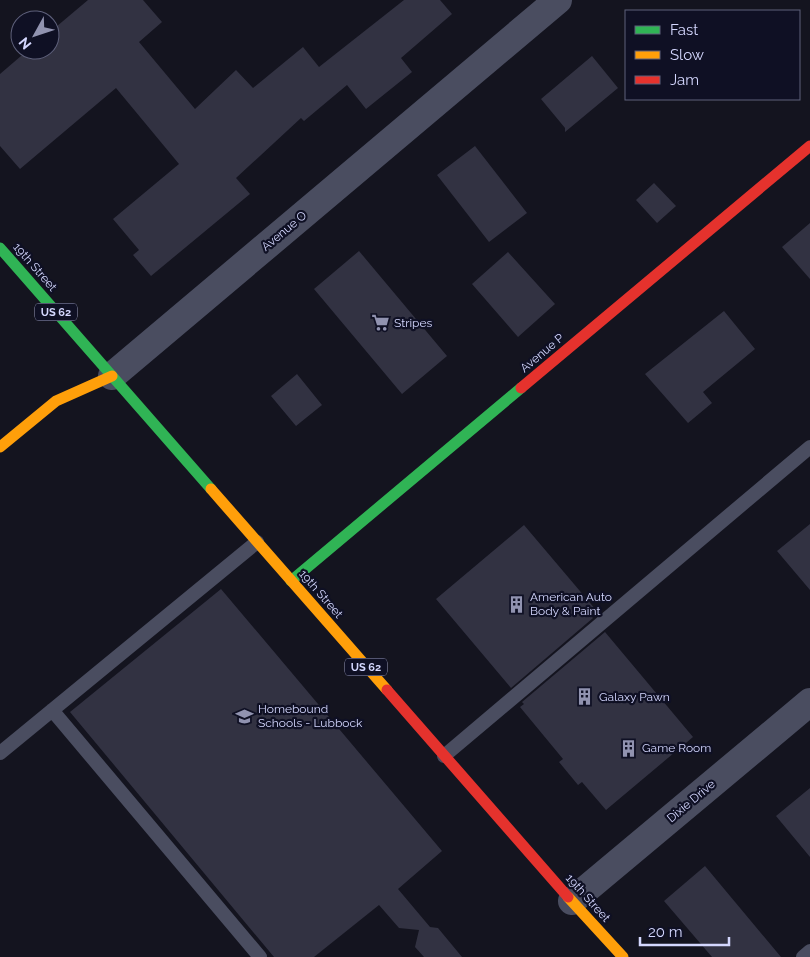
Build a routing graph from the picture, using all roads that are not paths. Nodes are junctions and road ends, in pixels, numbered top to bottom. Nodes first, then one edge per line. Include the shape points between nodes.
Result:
1 (558, 0) edge
2 (810, 146) edge
3 (0, 248) edge
4 (112, 376) junction
5 (0, 447) edge
6 (810, 447) edge
7 (257, 542) junction
8 (291, 581) junction
9 (810, 702) edge
10 (52, 710) junction
11 (0, 753) edge
12 (444, 756) junction
13 (572, 901) junction
14 (810, 951) edge
15 (260, 957) edge
16 (623, 957) edge
17 (803, 957) edge

1 - 4 street, Avenue O
2 - 8 main road, Avenue P
3 - 4 main road, 19th Street / US 62
4 - 5 main road, Avenue O via 56,401
4 - 7 main road, 19th Street / US 62
6 - 12 lane
7 - 8 main road, 19th Street / US 62
7 - 10 lane
8 - 12 main road, 19th Street / US 62
9 - 13 street, Dixie Drive
10 - 11 lane
10 - 15 lane
12 - 13 main road, 19th Street / US 62
13 - 16 main road, 19th Street / US 62
14 - 17 lane

